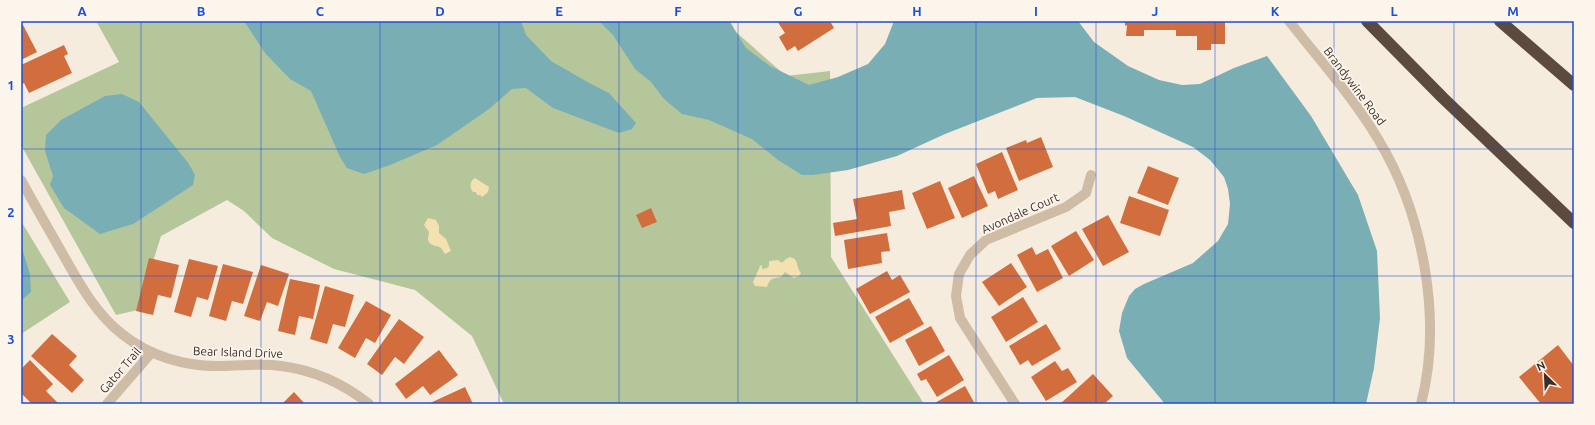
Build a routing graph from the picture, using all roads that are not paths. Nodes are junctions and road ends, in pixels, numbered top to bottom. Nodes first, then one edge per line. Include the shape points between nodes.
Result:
1 (1288, 21) edge
2 (1367, 21) edge
3 (1500, 21) edge
4 (1574, 85) edge
5 (1092, 174) dead end
6 (21, 180) edge
7 (1574, 223) edge
8 (152, 352) junction
9 (107, 404) edge
10 (369, 404) edge
11 (1015, 404) edge
12 (1421, 404) edge

1 - 12 street, Brandywine Road via 1359,109 1378,139 1402,188 1417,233 1429,306 1428,360
2 - 7 highway via 1443,98
3 - 4 highway
5 - 11 street, Avondale Court via 1086,193 1066,207 986,240 970,254 959,274 956,296 960,318
6 - 8 street, Bear Island Drive via 90,300 104,318 122,334
8 - 9 street, Gator Trail
8 - 10 street, Bear Island Drive via 197,365 256,364 305,370 339,384

